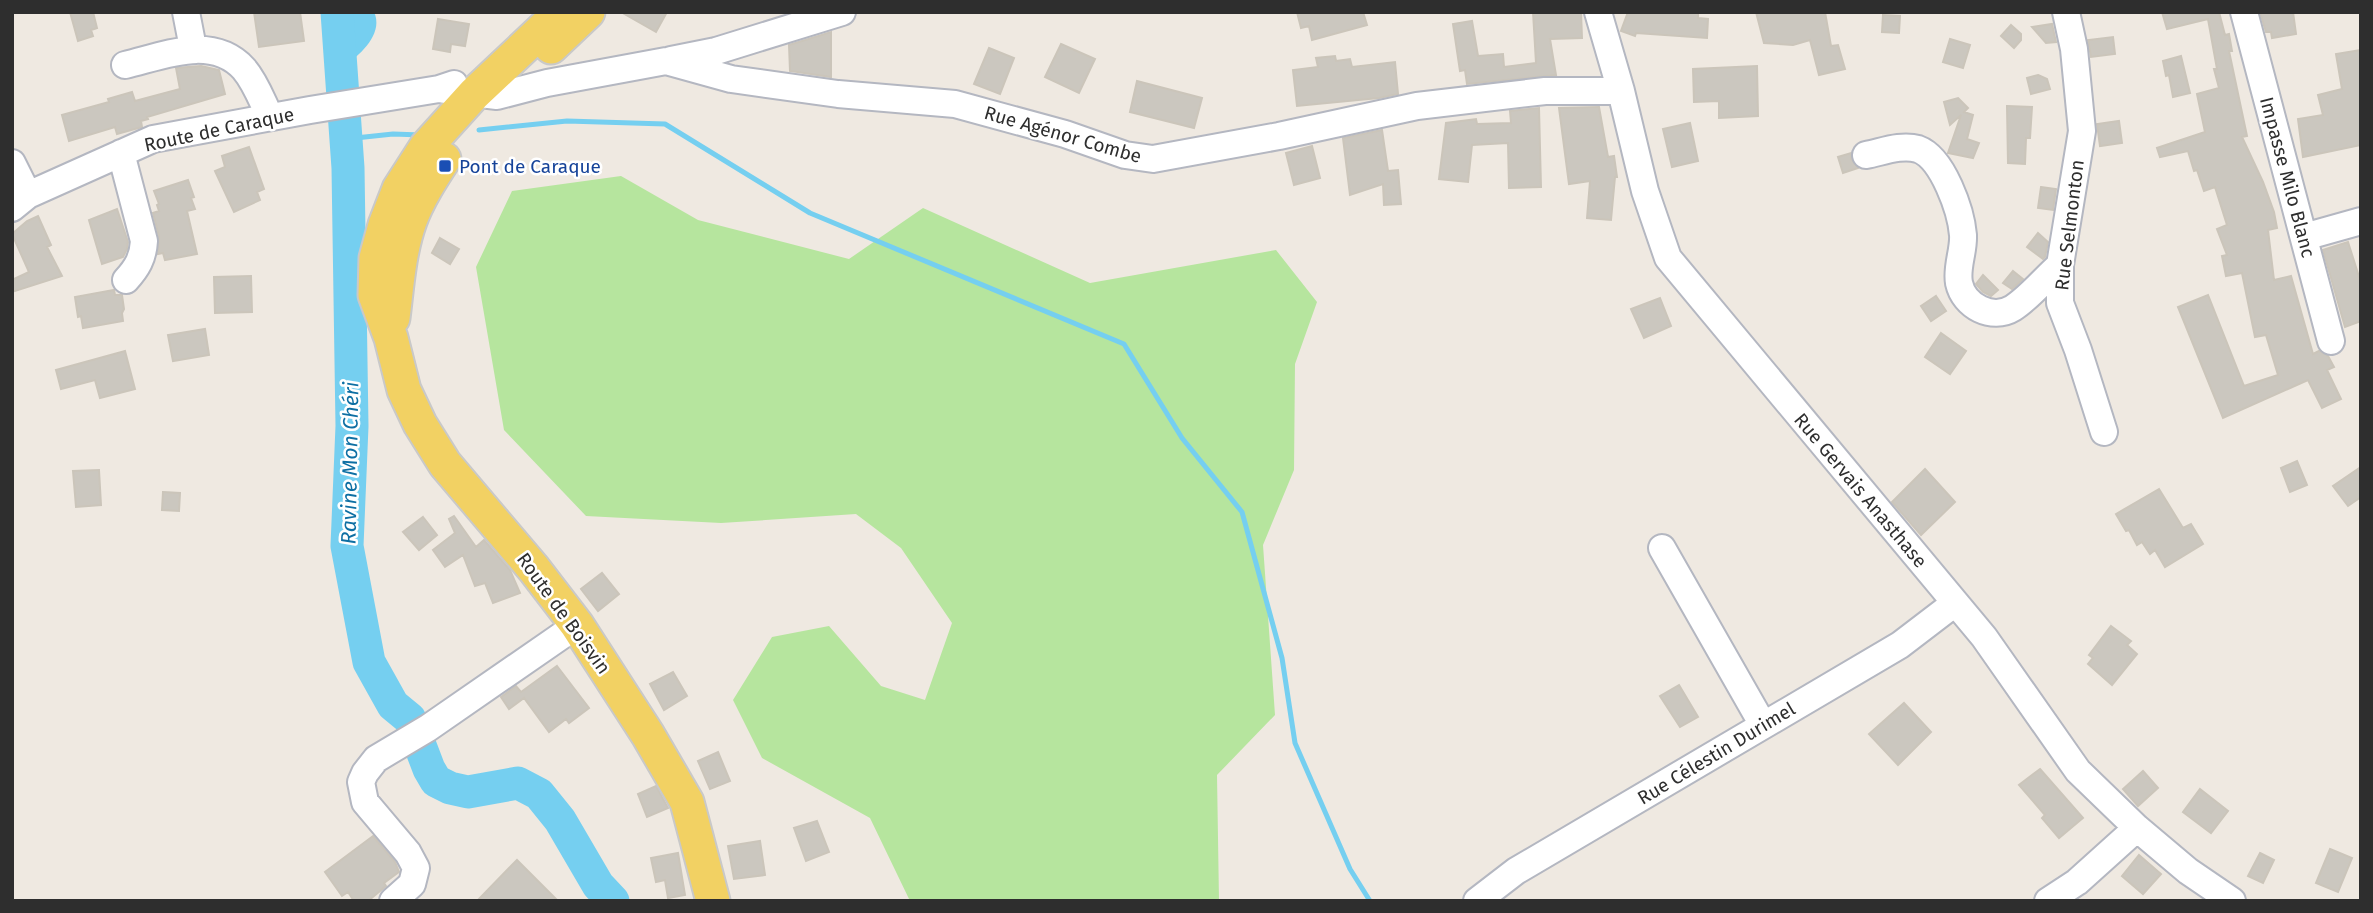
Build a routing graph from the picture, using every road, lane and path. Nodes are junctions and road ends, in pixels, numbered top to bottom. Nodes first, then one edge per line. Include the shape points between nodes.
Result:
1 (186, 12) edge
2 (561, 12) edge
3 (588, 12) edge
4 (842, 12) edge
5 (1598, 12) edge
6 (2066, 12) edge
7 (2244, 12) edge
8 (193, 48) junction
9 (666, 61) junction
10 (125, 65) dead end
11 (511, 81) junction
12 (439, 89) junction
13 (1621, 91) junction
14 (270, 117) junction
15 (121, 153) junction
16 (1866, 155) dead end
17 (12, 163) edge
18 (20, 202) edge
19 (2361, 221) edge
20 (2304, 237) junction
21 (2060, 265) junction
22 (126, 280) dead end
23 (2331, 341) dead end
24 (2104, 432) dead end
25 (1662, 548) dead end
26 (1955, 603) junction
27 (577, 625) junction
28 (1763, 725) junction
29 (2137, 828) junction
30 (393, 901) edge
31 (713, 901) edge
32 (1477, 901) edge
33 (2048, 901) edge
34 (2232, 901) edge

1 - 8 street
2 - 11 main road, Route de Boisvin
3 - 11 main road, Route de Boisvin
4 - 9 street via 716,51
5 - 13 street, Rue Gervais Anasthase
6 - 21 street, Rue Selmonton via 2082,131
7 - 20 street, Impasse Milo Blanc
8 - 10 street
8 - 14 street via 223,53 242,67
9 - 11 street, Rue Agénor Combe
9 - 13 street, Rue Agénor Combe via 732,79 955,104 1125,155 1153,159 1417,106 1545,91
11 - 12 street, Route de Caraque
11 - 12 street, Route de Caraque
11 - 27 main road, Route de Boisvin via 426,147 399,189 376,258 376,295 404,390 420,424 445,464
12 - 14 street, Route de Caraque
13 - 26 street, Rue Gervais Anasthase via 1645,191 1668,258
14 - 15 street, Route de Caraque via 153,139
15 - 18 street, Route de Caraque
15 - 22 street via 144,241 137,268
16 - 21 street via 1916,148 1939,166 1960,216 1959,284 1975,307 2001,313 2013,308
17 - 18 street
19 - 20 street
20 - 23 street, Impasse Milo Blanc
21 - 24 street, Rue Selmonton via 2060,303
25 - 28 street
26 - 28 street, Rue Célestin Durimel via 1900,645
26 - 29 street, Rue Gervais Anasthase via 2078,771
27 - 30 street via 376,759 361,782 361,793 416,869 412,884
27 - 31 main road, Route de Boisvin via 687,802
28 - 32 street, Rue Célestin Durimel via 1516,871
29 - 33 street via 2077,882
29 - 34 street, Rue Gervais Anasthase

